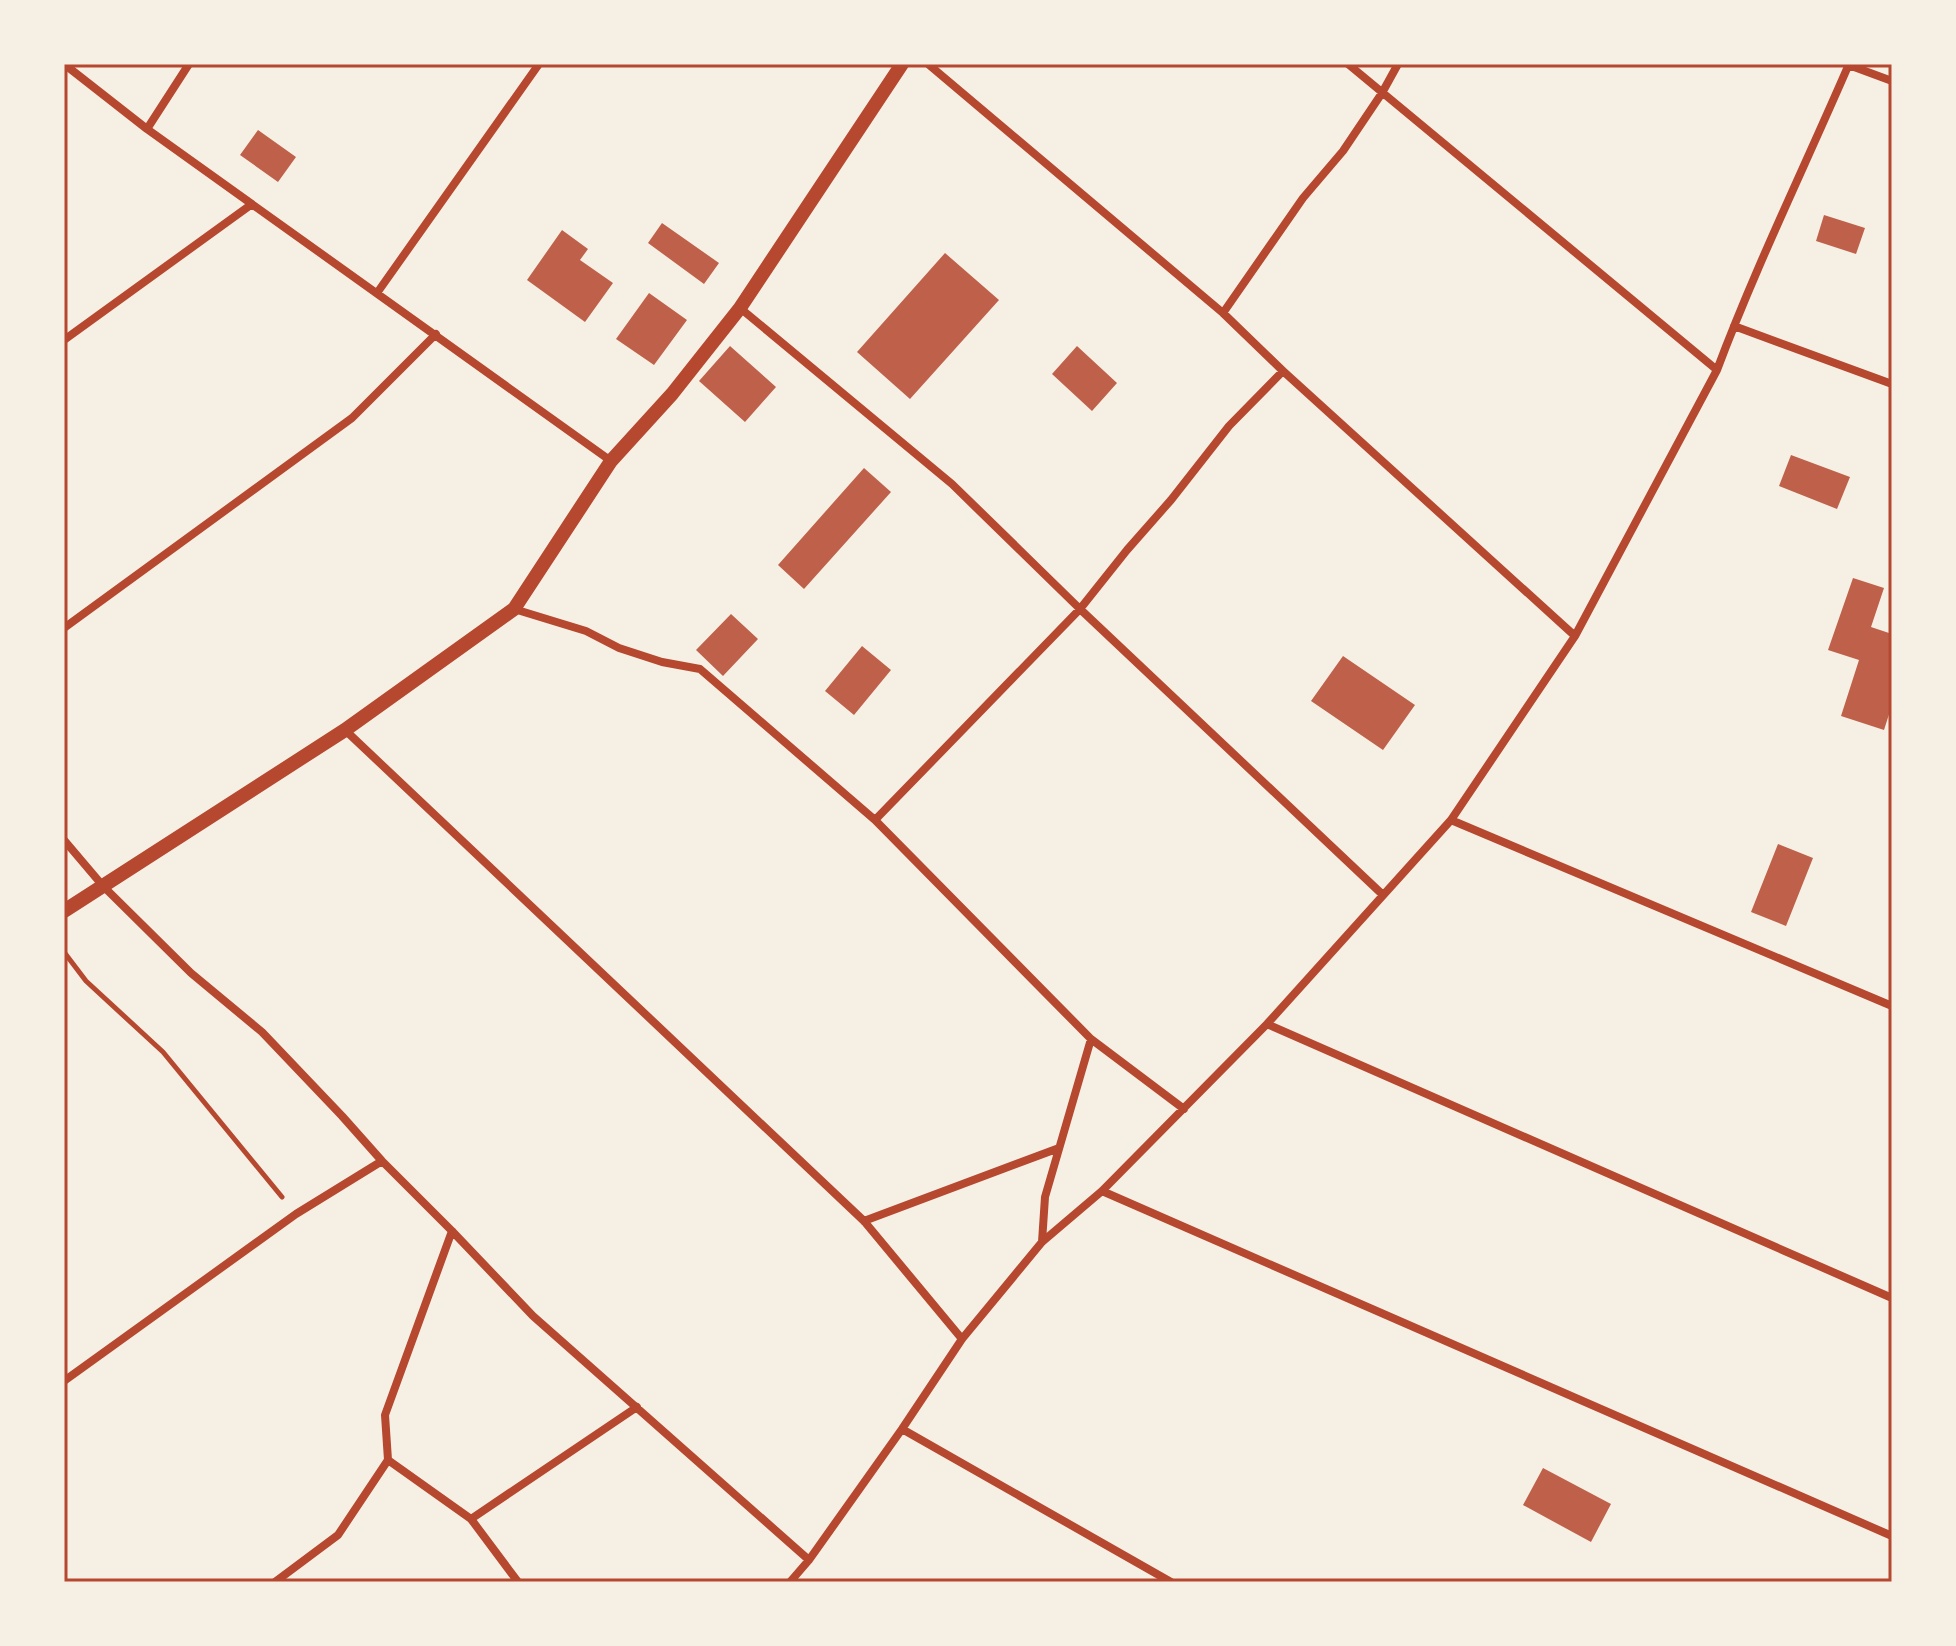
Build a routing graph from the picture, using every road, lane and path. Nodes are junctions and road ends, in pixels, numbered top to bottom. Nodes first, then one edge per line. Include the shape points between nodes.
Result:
1 (64, 64) edge
2 (189, 64) edge
3 (539, 64) edge
4 (902, 64) edge
5 (928, 64) edge
6 (1348, 64) edge
7 (1398, 64) edge
8 (1848, 65) edge
9 (1892, 81) edge
10 (1382, 93) junction
11 (147, 129) junction
12 (252, 204) junction
13 (377, 293) junction
14 (740, 308) junction
15 (1223, 313) junction
16 (1734, 326) junction
17 (436, 334) junction
18 (64, 340) edge
19 (1717, 370) junction
20 (1283, 371) junction
21 (1892, 384) edge
22 (611, 461) junction
23 (514, 609) junction
24 (1080, 609) junction
25 (64, 628) edge
26 (1575, 636) junction
27 (345, 730) junction
28 (875, 820) junction
29 (1451, 820) junction
30 (64, 840) edge
31 (103, 886) junction
32 (1383, 895) junction
33 (64, 911) edge
34 (64, 952) edge
35 (1892, 1006) edge
36 (1267, 1024) junction
37 (1091, 1039) junction
38 (1184, 1109) junction
39 (1059, 1148) junction
40 (382, 1161) junction
41 (1102, 1191) junction
42 (296, 1214) junction
43 (864, 1221) junction
44 (452, 1231) junction
45 (1042, 1242) junction
46 (1892, 1298) edge
47 (962, 1339) junction
48 (64, 1381) edge
49 (637, 1407) junction
50 (902, 1429) junction
51 (388, 1460) junction
52 (471, 1519) junction
53 (1892, 1536) edge
54 (809, 1560) junction
55 (1160, 1580) edge
56 (275, 1582) edge
57 (518, 1582) edge
58 (790, 1582) edge
59 (1171, 1582) edge

1 - 11 street
2 - 11 street
3 - 13 street
4 - 14 street
5 - 15 street
6 - 10 street
7 - 10 street
8 - 9 street
8 - 16 street
10 - 15 street
10 - 19 street
11 - 12 street
12 - 13 street
12 - 18 street
13 - 17 street
14 - 22 street
14 - 24 street via 952,484
15 - 20 street
16 - 19 street
16 - 21 street
17 - 22 street
17 - 25 street via 352,418
19 - 26 street
20 - 24 street via 1229,426
20 - 26 street
22 - 23 street
23 - 27 street
23 - 28 street via 662,662 700,669
24 - 28 street
24 - 32 street
26 - 29 street
27 - 31 street
27 - 43 street
28 - 37 street
29 - 32 street
29 - 35 street
30 - 31 street
31 - 33 street
31 - 40 street via 191,973 262,1032
32 - 36 street
34 - 42 path via 86,981 163,1052
36 - 38 street
36 - 46 street
37 - 38 street
37 - 39 street
38 - 41 street
39 - 43 street
39 - 45 street via 1045,1197
40 - 42 street
40 - 44 street
41 - 45 street
41 - 53 street
42 - 48 street
43 - 47 street
44 - 49 street via 533,1316
44 - 51 street via 385,1415
45 - 47 street
47 - 50 street
49 - 52 street
49 - 54 street
50 - 54 street
50 - 55 street
51 - 52 street
51 - 56 street via 338,1535
52 - 57 street
54 - 58 street
55 - 59 street

